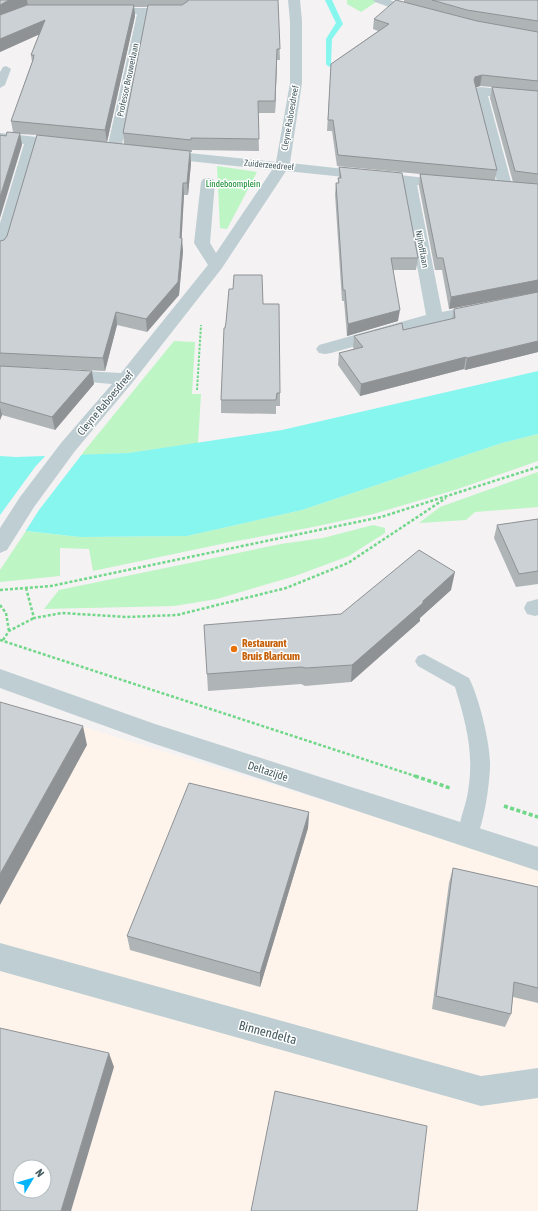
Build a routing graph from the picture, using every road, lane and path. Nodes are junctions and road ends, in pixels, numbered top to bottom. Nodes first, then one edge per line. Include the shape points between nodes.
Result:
1 (294, 0) edge
2 (379, 0) edge
3 (97, 11) edge
4 (144, 11) junction
5 (182, 11) edge
6 (428, 16) edge
7 (6, 69) dead end
8 (0, 85) edge
9 (538, 97) edge
10 (0, 137) edge
11 (32, 140) junction
12 (80, 146) edge
13 (129, 151) edge
14 (144, 152) edge
15 (282, 166) junction
16 (409, 180) junction
17 (208, 182) dead end
18 (461, 185) edge
19 (491, 188) edge
20 (0, 248) edge
21 (216, 265) junction
22 (538, 298) edge
23 (182, 308) junction
24 (435, 318) junction
25 (325, 349) dead end
26 (47, 374) edge
27 (126, 379) junction
28 (197, 390) dead end
29 (538, 467) edge
30 (450, 496) junction
31 (0, 545) edge
32 (26, 588) junction
33 (0, 590) edge
34 (0, 604) edge
35 (34, 618) junction
36 (9, 631) junction
37 (1, 640) edge
38 (424, 661) dead end
39 (0, 678) edge
40 (477, 797) junction
41 (538, 817) edge
42 (468, 836) junction
43 (538, 859) edge
44 (0, 958) edge
45 (538, 1083) edge

1 - 15 street, Cleyne Raboesdreef via 296,83
2 - 6 street
3 - 4 street
4 - 5 street
4 - 13 street, Professor Brouwerlaan via 107,148
7 - 8 lane
9 - 19 street via 480,91 512,190
10 - 11 street
11 - 12 street
11 - 20 street
14 - 15 street, Zuiderzeedreef
15 - 16 street, Zuiderzeedreef
15 - 21 street, Cleyne Raboesdreef
16 - 18 street, Zuiderzeedreef
16 - 24 street, Nijhofflaan
17 - 21 street via 202,243
21 - 23 street, Cleyne Raboesdreef
22 - 24 street
23 - 27 street, Cleyne Raboesdreef
23 - 28 path via 202,309
24 - 25 street
26 - 27 street
27 - 31 street, Cleyne Raboesdreef via 68,447 27,502
29 - 30 path
30 - 32 path via 373,519 51,586
30 - 35 path via 348,563 286,588 177,615 127,617 62,613
32 - 33 path
32 - 35 path
34 - 36 path via 6,613
35 - 36 path
36 - 37 path
37 - 40 path
38 - 40 lane via 463,683 475,723 481,766
39 - 42 street, Deltazijde via 152,733
40 - 41 path
40 - 42 lane
42 - 43 street, Deltazijde
44 - 45 street, Binnendelta via 481,1091

